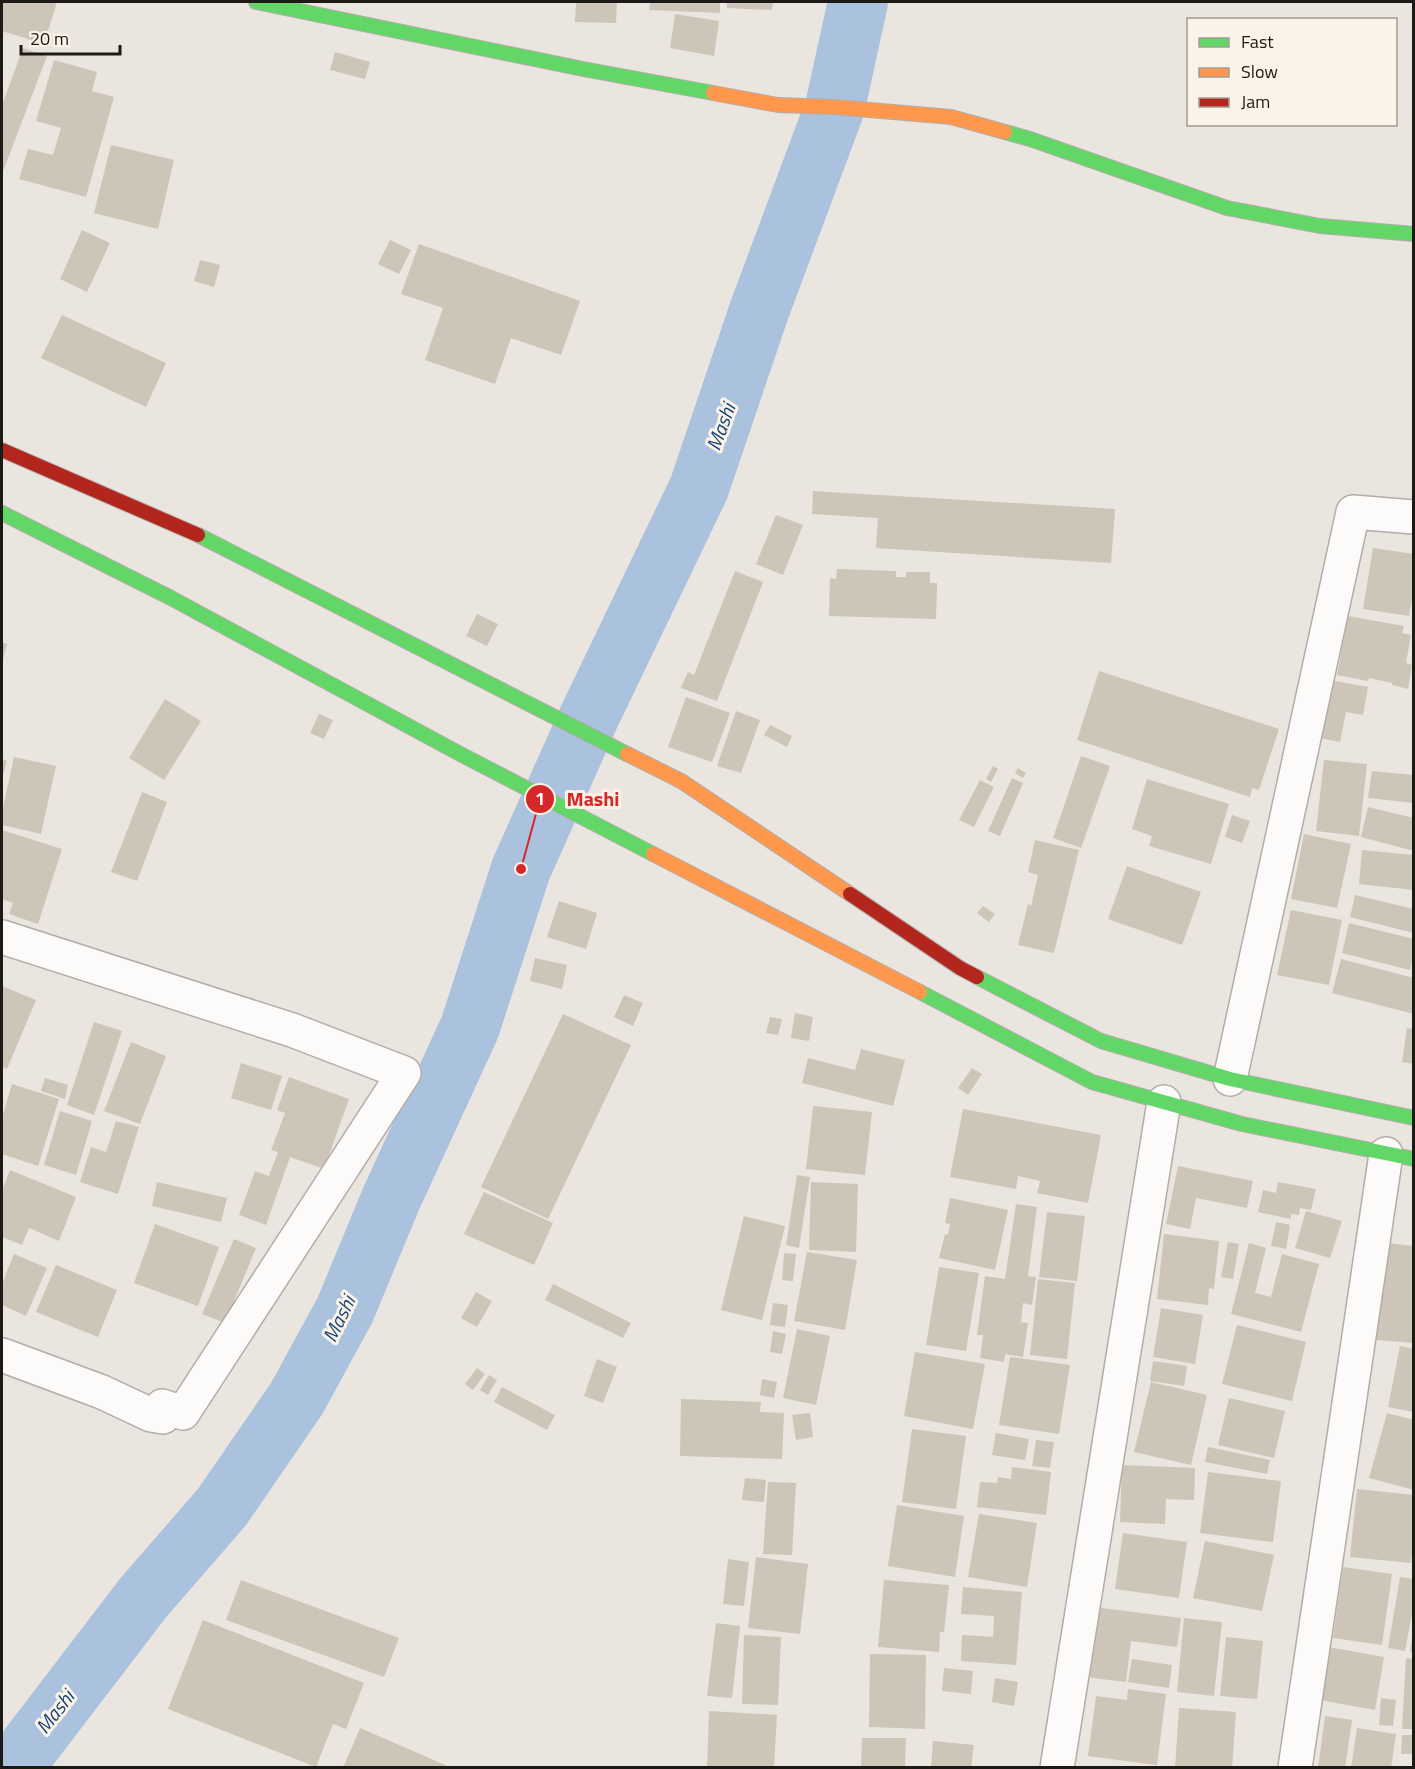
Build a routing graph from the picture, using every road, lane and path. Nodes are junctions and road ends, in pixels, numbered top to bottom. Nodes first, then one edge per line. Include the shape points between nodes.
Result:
1 (256, 2) edge
2 (1413, 234) edge
3 (2, 450) edge
4 (2, 513) edge
5 (1413, 517) edge
6 (2, 937) edge
7 (1230, 1079) junction
8 (1164, 1102) junction
9 (1413, 1118) edge
10 (1400, 1156) edge
11 (2, 1355) edge
12 (1056, 1767) edge
13 (1295, 1767) edge

1 - 2 main road via 778,105 951,117 1030,139 1227,208 1320,226
3 - 7 main road via 206,538 681,781 960,968 1101,1041
4 - 8 main road via 1092,1082
5 - 7 street via 1353,512
6 - 11 street via 292,1030 404,1073 183,1413 162,1406 163,1417 151,1416 102,1392
7 - 9 main road
8 - 10 main road via 1242,1124
8 - 12 street
10 - 13 street

